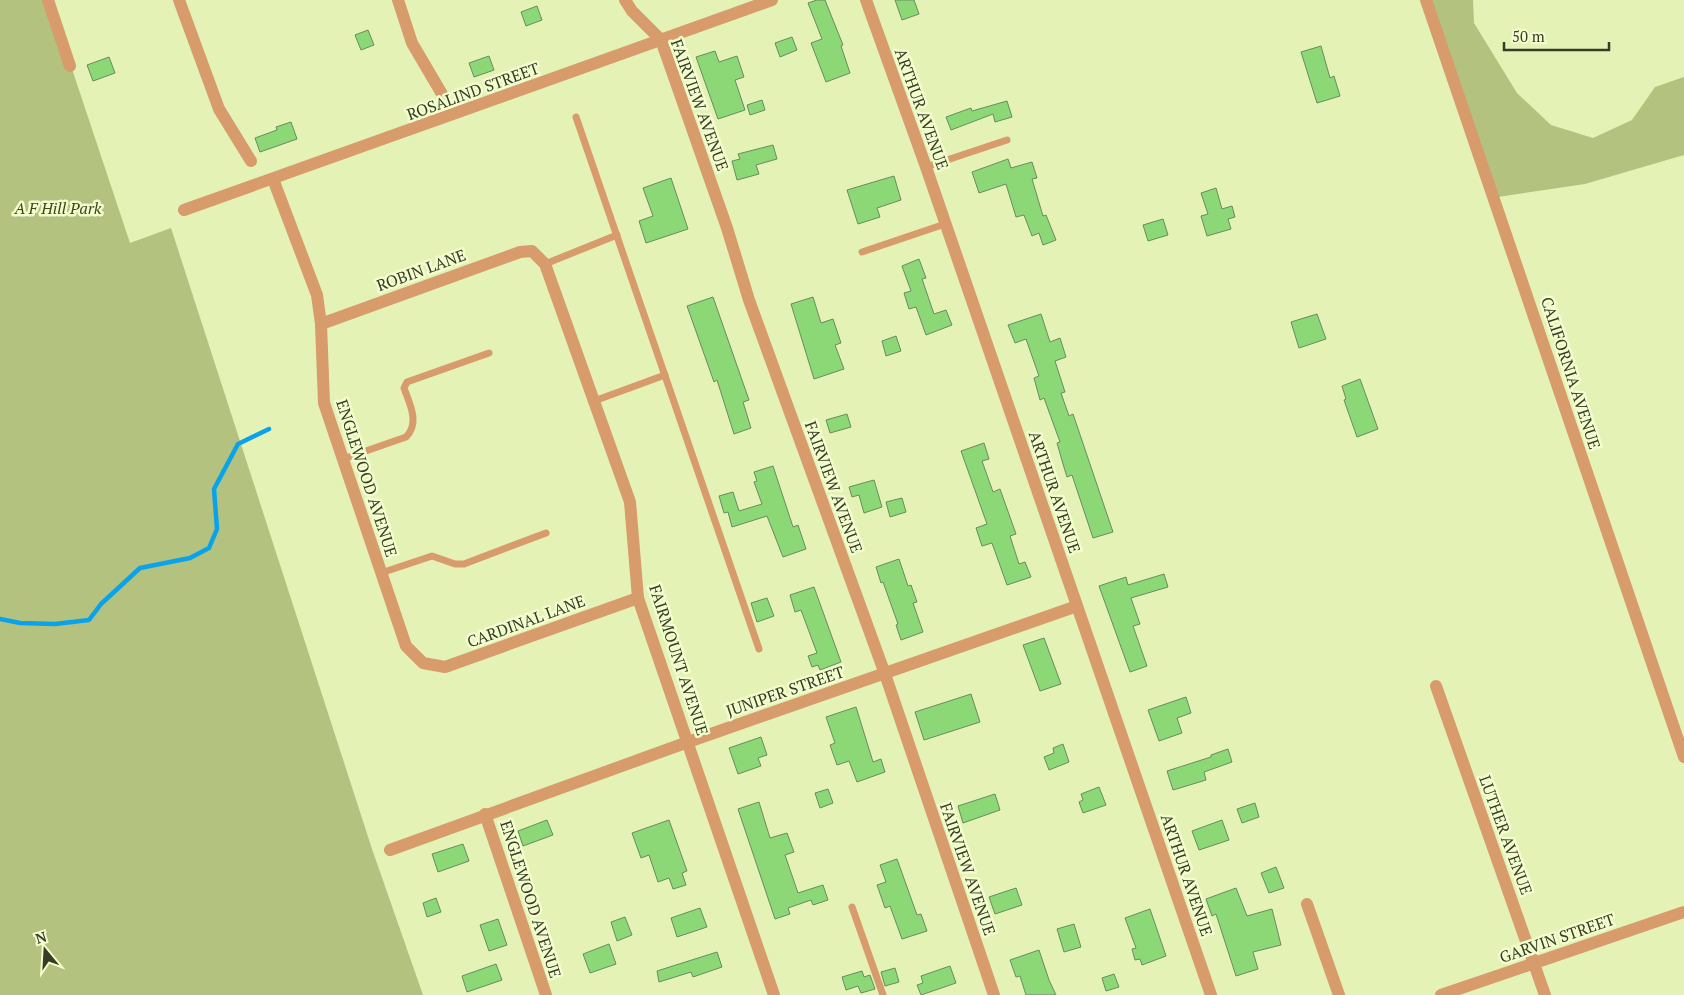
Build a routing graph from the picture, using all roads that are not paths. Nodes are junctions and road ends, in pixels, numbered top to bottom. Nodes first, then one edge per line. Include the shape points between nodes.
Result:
1 (48, 0) edge
2 (179, 0) edge
3 (398, 0) edge
4 (626, 0) edge
5 (772, 0) edge
6 (866, 0) edge
7 (1426, 0) edge
8 (661, 40) junction
9 (70, 66) dead end
10 (442, 94) dead end
11 (576, 117) dead end
12 (1007, 140) dead end
13 (251, 161) dead end
14 (926, 167) junction
15 (273, 179) junction
16 (184, 210) dead end
17 (946, 224) junction
18 (617, 235) junction
19 (532, 251) joint
20 (862, 252) dead end
21 (545, 264) junction
22 (321, 324) junction
23 (489, 353) dead end
24 (665, 375) junction
25 (594, 401) junction
26 (343, 459) junction
27 (546, 533) dead end
28 (381, 572) junction
29 (638, 598) junction
30 (1077, 606) junction
31 (759, 649) dead end
32 (423, 663) joint
33 (884, 674) junction
34 (1436, 686) dead end
35 (688, 742) junction
36 (1684, 757) edge
37 (485, 814) junction
38 (390, 850) dead end
39 (1307, 904) dead end
40 (852, 907) dead end
41 (1684, 912) edge
42 (1534, 962) junction
43 (546, 995) edge
44 (774, 995) edge
45 (883, 995) edge
46 (994, 995) edge
47 (1211, 995) edge
48 (1339, 995) edge
49 (1441, 995) edge
50 (1545, 995) edge

1 - 9 street
2 - 13 street via 219,109
3 - 10 street via 412,43
4 - 8 street, FAIRVIEW AVENUE via 632,11
5 - 8 street, ROSALIND STREET
6 - 14 street, ARTHUR AVENUE
7 - 36 street, CALIFORNIA AVENUE
8 - 15 street, ROSALIND STREET
8 - 33 street, FAIRVIEW AVENUE via 749,300
11 - 18 lane
12 - 14 lane
14 - 17 street, ARTHUR AVENUE
15 - 16 street, ROSALIND STREET
15 - 22 street, ENGLEWOOD AVENUE via 317,294
17 - 20 lane
17 - 30 street, ARTHUR AVENUE
18 - 21 lane
18 - 24 lane
19 - 21 street, FAIRMOUNT AVENUE
19 - 22 street, ROBIN LANE via 520,252
21 - 25 street, FAIRMOUNT AVENUE
22 - 26 street, ENGLEWOOD AVENUE via 324,403
23 - 26 lane via 407,382 404,388 414,422 412,431 406,437
24 - 25 lane
24 - 31 lane
25 - 29 street, FAIRMOUNT AVENUE via 630,502
26 - 28 street, ENGLEWOOD AVENUE
27 - 28 lane via 464,564 432,556
28 - 32 street, ENGLEWOOD AVENUE via 406,646
29 - 32 street, CARDINAL LANE via 445,667
29 - 35 street, FAIRMOUNT AVENUE
30 - 33 street, JUNIPER STREET
30 - 47 street, ARTHUR AVENUE
33 - 35 street, JUNIPER STREET
33 - 46 street, FAIRVIEW AVENUE
34 - 42 street, LUTHER AVENUE
35 - 37 street, JUNIPER STREET
35 - 44 street, FAIRMOUNT AVENUE
37 - 38 street, JUNIPER STREET
37 - 43 street, ENGLEWOOD AVENUE
39 - 48 street
40 - 45 lane
41 - 42 street, GARVIN STREET
42 - 49 street, GARVIN STREET
42 - 50 street, LUTHER AVENUE

